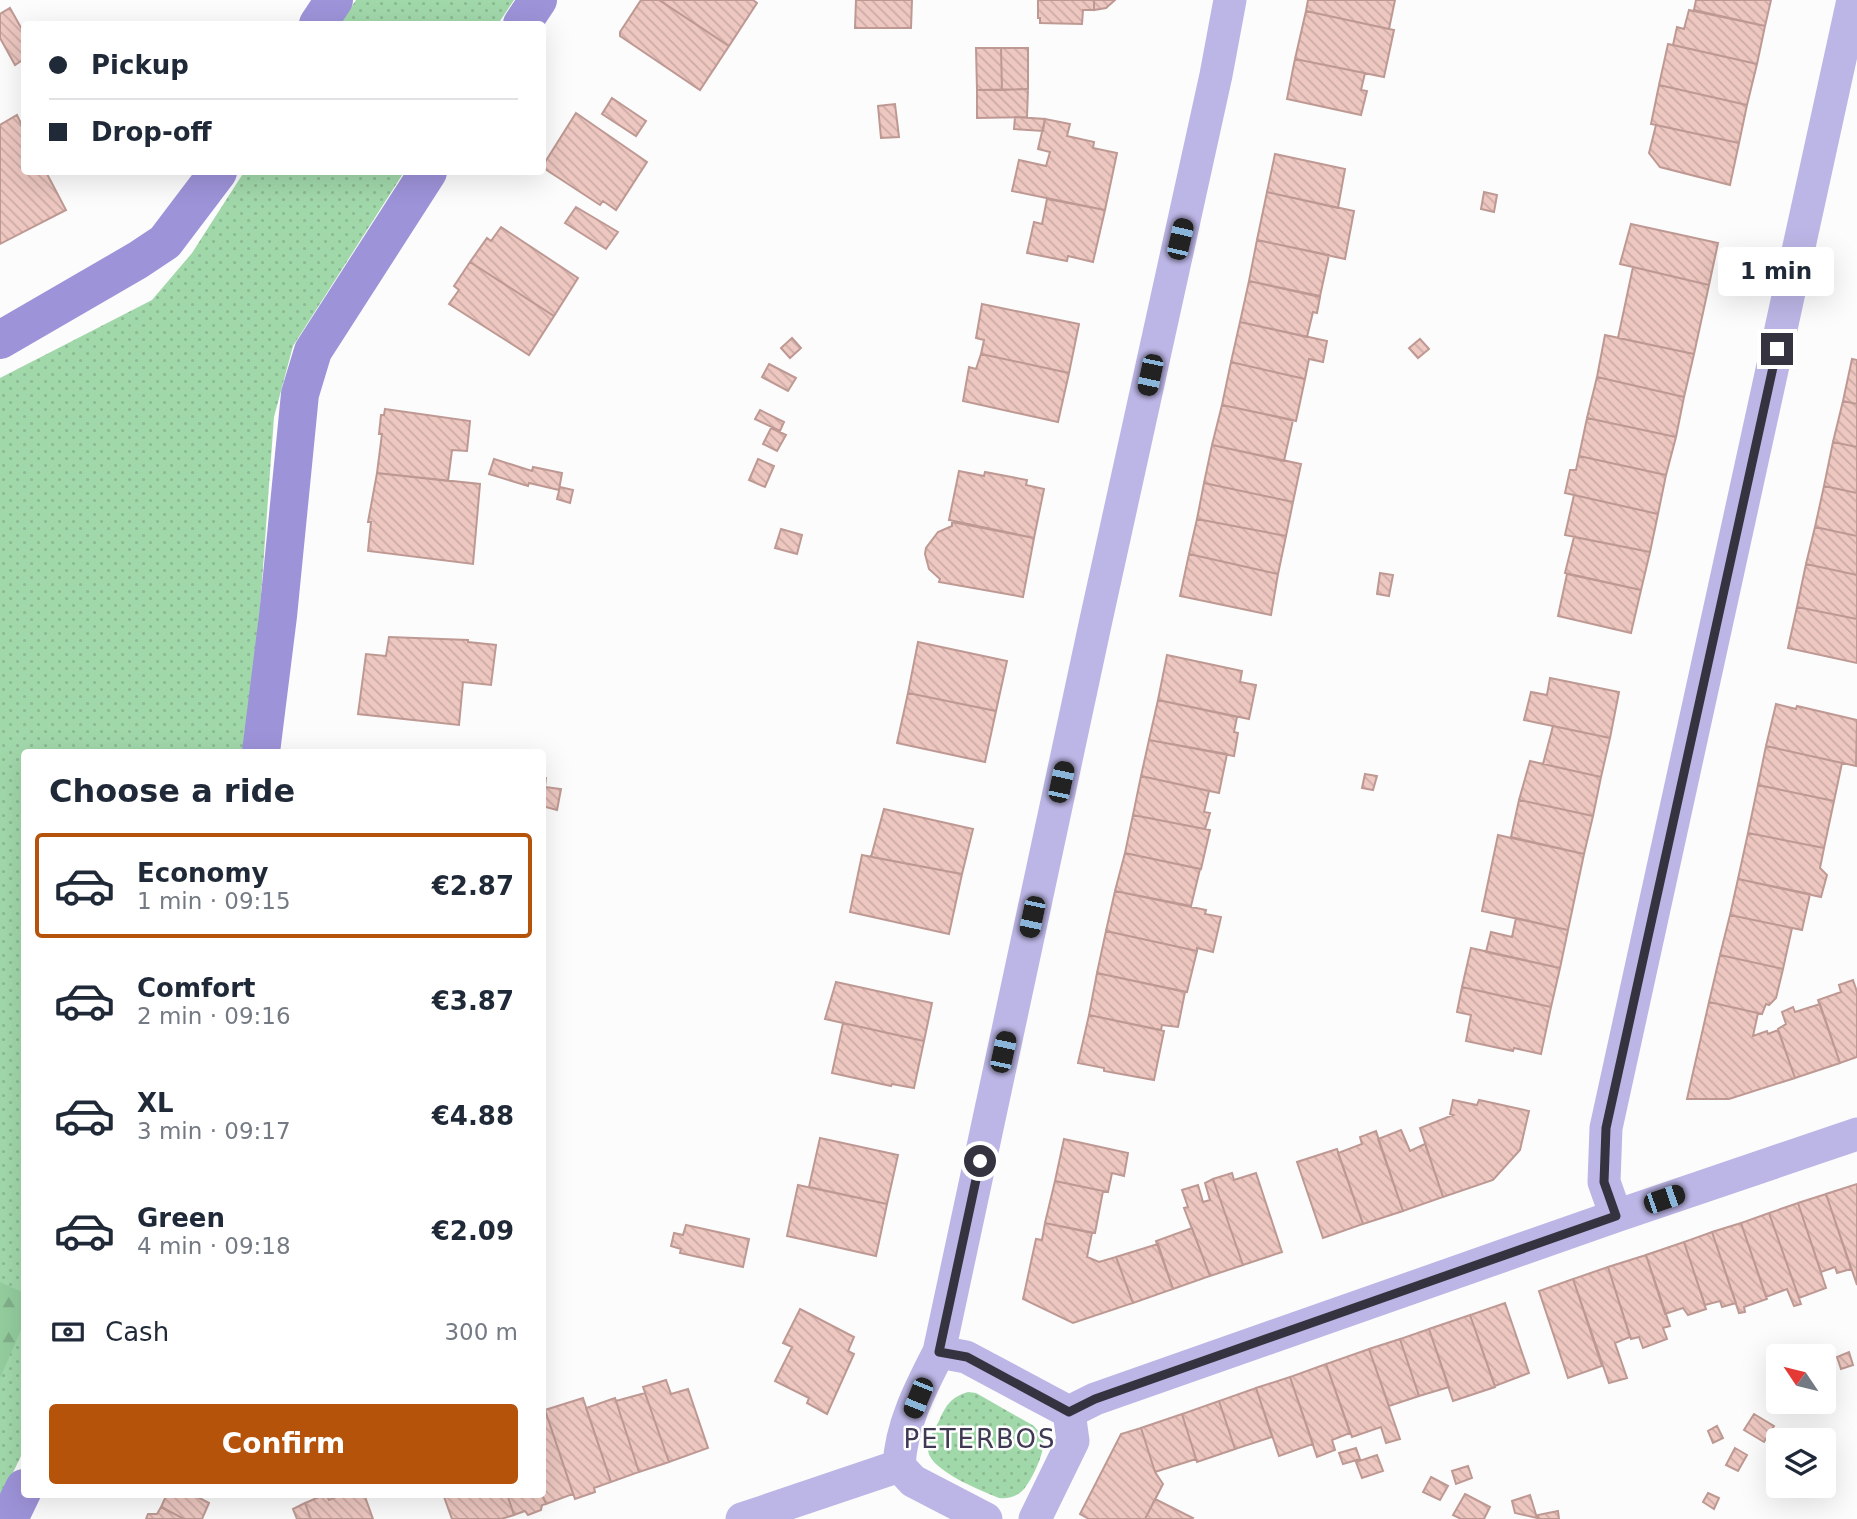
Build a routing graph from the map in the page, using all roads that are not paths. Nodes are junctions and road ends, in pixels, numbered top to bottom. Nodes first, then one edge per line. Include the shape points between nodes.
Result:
1 (334, 0) edge
2 (538, 0) edge
3 (1230, 0) edge
4 (1853, 0) edge
5 (320, 21) edge
6 (524, 21) edge
7 (216, 175) edge
8 (426, 175) edge
9 (0, 340) edge
10 (261, 749) edge
11 (1857, 1134) edge
12 (1616, 1216) junction
13 (939, 1352) junction
14 (1069, 1412) junction
15 (899, 1466) junction
16 (21, 1494) edge
17 (9, 1519) edge
18 (741, 1519) edge
19 (986, 1519) edge
20 (1035, 1519) edge

1 - 5 main road
2 - 6 main road
3 - 13 street
4 - 12 street via 1606,1128 1604,1182
7 - 9 main road via 164,243
8 - 10 main road via 313,351 300,394
11 - 12 street
12 - 14 street
13 - 14 street via 967,1357
13 - 15 street via 900,1441
14 - 20 street via 1073,1441
15 - 18 street
15 - 19 street via 913,1480
16 - 17 main road

